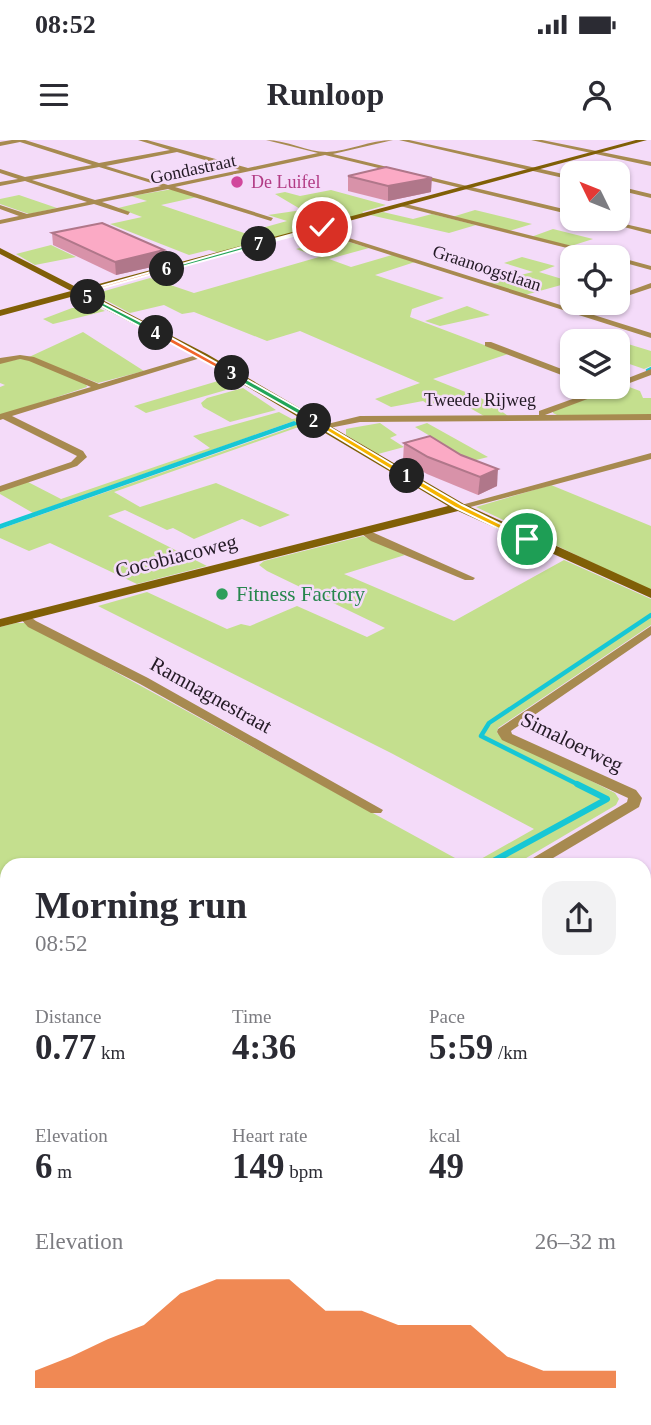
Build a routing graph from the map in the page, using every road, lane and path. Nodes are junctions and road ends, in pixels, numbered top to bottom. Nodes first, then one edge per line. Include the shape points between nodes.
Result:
1 (20, 140) edge
2 (141, 140) edge
3 (269, 140) edge
4 (390, 140) edge
5 (402, 140) edge
6 (534, 140) edge
7 (644, 140) edge
8 (0, 144) edge
9 (179, 150) junction
10 (596, 153) junction
11 (329, 154) junction
12 (651, 164) edge
13 (101, 165) junction
14 (534, 170) junction
15 (0, 171) edge
16 (252, 171) junction
17 (560, 175) edge
18 (27, 179) junction
19 (0, 184) edge
20 (174, 187) junction
21 (467, 188) junction
22 (630, 191) edge
23 (651, 195) edge
24 (96, 202) junction
25 (402, 205) junction
26 (0, 207) edge
27 (560, 210) edge
28 (128, 213) dead end
29 (26, 216) junction
30 (271, 219) dead end
31 (0, 222) edge
32 (630, 227) edge
33 (314, 229) junction
34 (651, 232) edge
35 (562, 245) edge
36 (0, 251) edge
37 (630, 262) edge
38 (651, 268) edge
39 (651, 285) edge
40 (80, 293) junction
41 (630, 293) edge
42 (560, 307) edge
43 (0, 313) edge
44 (586, 315) edge
45 (651, 336) edge
46 (488, 344) dead end
47 (203, 356) junction
48 (0, 361) edge
49 (560, 371) edge
50 (651, 372) edge
51 (630, 380) edge
52 (98, 387) junction
53 (579, 399) edge
54 (2, 417) edge
55 (651, 417) edge
56 (531, 418) junction
57 (328, 428) junction
58 (651, 456) edge
59 (0, 489) edge
60 (459, 507) junction
61 (363, 531) junction
62 (469, 578) dead end
63 (651, 594) edge
64 (25, 617) junction
65 (0, 623) edge
66 (651, 630) edge
67 (376, 810) dead end
68 (543, 858) edge

1 - 8 street
1 - 13 street
2 - 9 street
3 - 11 street
4 - 11 street, Gondastraat
5 - 14 street
6 - 10 street
7 - 10 street
9 - 13 street
9 - 16 street
10 - 12 street
10 - 14 street
11 - 16 street, Gondastraat
11 - 21 street
13 - 18 street
13 - 20 street
14 - 17 street
14 - 21 street
15 - 18 street
16 - 20 street, Gondastraat
18 - 19 street
18 - 24 street
20 - 24 street, Gondastraat
20 - 30 street
21 - 25 street
21 - 27 street
22 - 23 street
24 - 28 street
24 - 29 street, Gondastraat
25 - 33 street
25 - 35 street
26 - 29 street
29 - 31 street, Gondastraat
32 - 34 street
33 - 40 street
33 - 42 street, Graanoogstlaan
36 - 40 street
37 - 38 street
39 - 41 street
40 - 43 street
40 - 47 street
44 - 45 street, Graanoogstlaan
46 - 49 street
47 - 52 street
47 - 57 street
48 - 52 street via 32,359
50 - 51 street
52 - 54 street
53 - 56 street
54 - 59 street via 82,457 75,464
55 - 56 street, Tweede Rijweg
56 - 57 street, Tweede Rijweg via 394,418
57 - 60 street
58 - 60 street, Cocobiacoweg
60 - 61 street, Cocobiacoweg
60 - 63 street
61 - 62 street
61 - 64 street, Cocobiacoweg
64 - 65 street, Cocobiacoweg
64 - 67 street, Ramnagnestraat
66 - 68 street, Simaloerweg via 505,729 507,737 631,793 635,799 634,804

